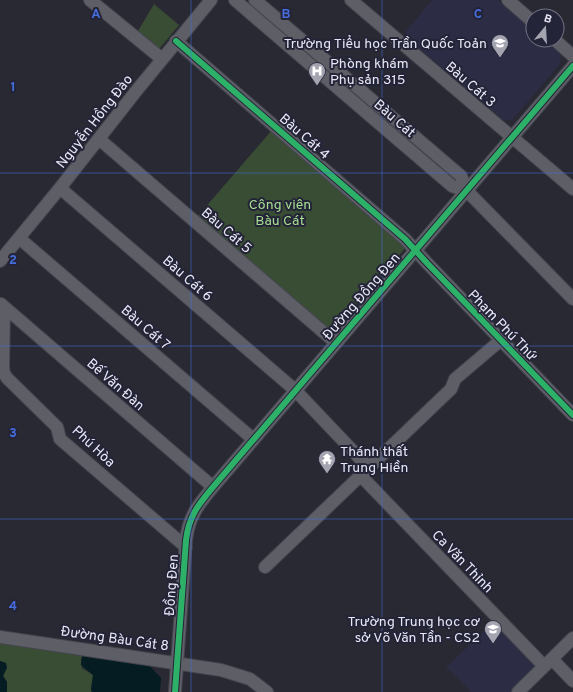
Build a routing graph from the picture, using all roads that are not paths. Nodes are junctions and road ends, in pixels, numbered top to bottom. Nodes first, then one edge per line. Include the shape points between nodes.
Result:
1 (90, 0) edge
2 (210, 0) edge
3 (235, 0) edge
4 (255, 0) edge
5 (351, 0) edge
6 (508, 0) edge
7 (525, 15) edge
8 (176, 41) junction
9 (564, 48) edge
10 (573, 56) edge
11 (162, 59) junction
12 (573, 66) edge
13 (352, 83) junction
14 (344, 93) junction
15 (512, 138) junction
16 (99, 139) junction
17 (60, 188) junction
18 (573, 189) edge
19 (467, 191) junction
20 (19, 238) junction
21 (416, 250) junction
22 (0, 261) edge
23 (573, 299) edge
24 (2, 305) edge
25 (501, 340) junction
26 (336, 343) junction
27 (296, 390) junction
28 (573, 415) edge
29 (253, 439) junction
30 (365, 472) junction
31 (213, 487) junction
32 (186, 547) junction
33 (265, 567) dead end
34 (0, 636) edge
35 (573, 638) edge
36 (177, 662) junction
37 (548, 662) junction
38 (573, 681) edge
39 (175, 692) edge
40 (268, 692) edge
41 (518, 692) edge

1 - 11 street
2 - 8 street, Nguyễn Hồng Đào
3 - 14 street, Bàu Cát
4 - 13 street, Bàu Cát
5 - 15 street, Bàu Cát 3
6 - 7 street
8 - 11 street, Nguyễn Hồng Đào
8 - 21 street, Bàu Cát 4
9 - 10 street
11 - 16 street, Nguyễn Hồng Đào
12 - 15 street, Đường Đồng Đen
13 - 14 street
13 - 19 street, Bàu Cát via 461,176
14 - 19 street, Bàu Cát via 452,186
15 - 18 street, Bàu Cát 3
15 - 19 street, Đường Đồng Đen
16 - 17 street, Nguyễn Hồng Đào
16 - 26 street, Bàu Cát 5
17 - 20 street, Nguyễn Hồng Đào
17 - 27 street, Bàu Cát 6
19 - 21 street, Đường Đồng Đen
19 - 23 street, Bàu Cát
20 - 22 street, Nguyễn Hồng Đào
20 - 29 street, Bàu Cát 7
21 - 25 street, Phạm Phú Thứ
21 - 26 street, Đường Đồng Đen
24 - 31 street, Bế Văn Đàn
24 - 32 street, Phú Hòa via 3,368 7,378 57,427 60,439
25 - 28 street, Phạm Phú Thứ
25 - 30 street via 455,379 452,389
26 - 27 street, Đường Đồng Đen
27 - 29 street, Đường Đồng Đen
27 - 30 street, Bàu Cát 6
29 - 31 street, Đường Đồng Đen
30 - 33 street
30 - 37 street, Ca Văn Thỉnh
31 - 32 street, Đồng Đen via 191,516
32 - 36 street, Đồng Đen
34 - 36 street, Đường Bàu Cát 8
35 - 37 street
36 - 39 street, Đồng Đen
36 - 40 street, Đường Bàu Cát 8 via 239,674
37 - 38 street, Ca Văn Thỉnh
37 - 41 street

